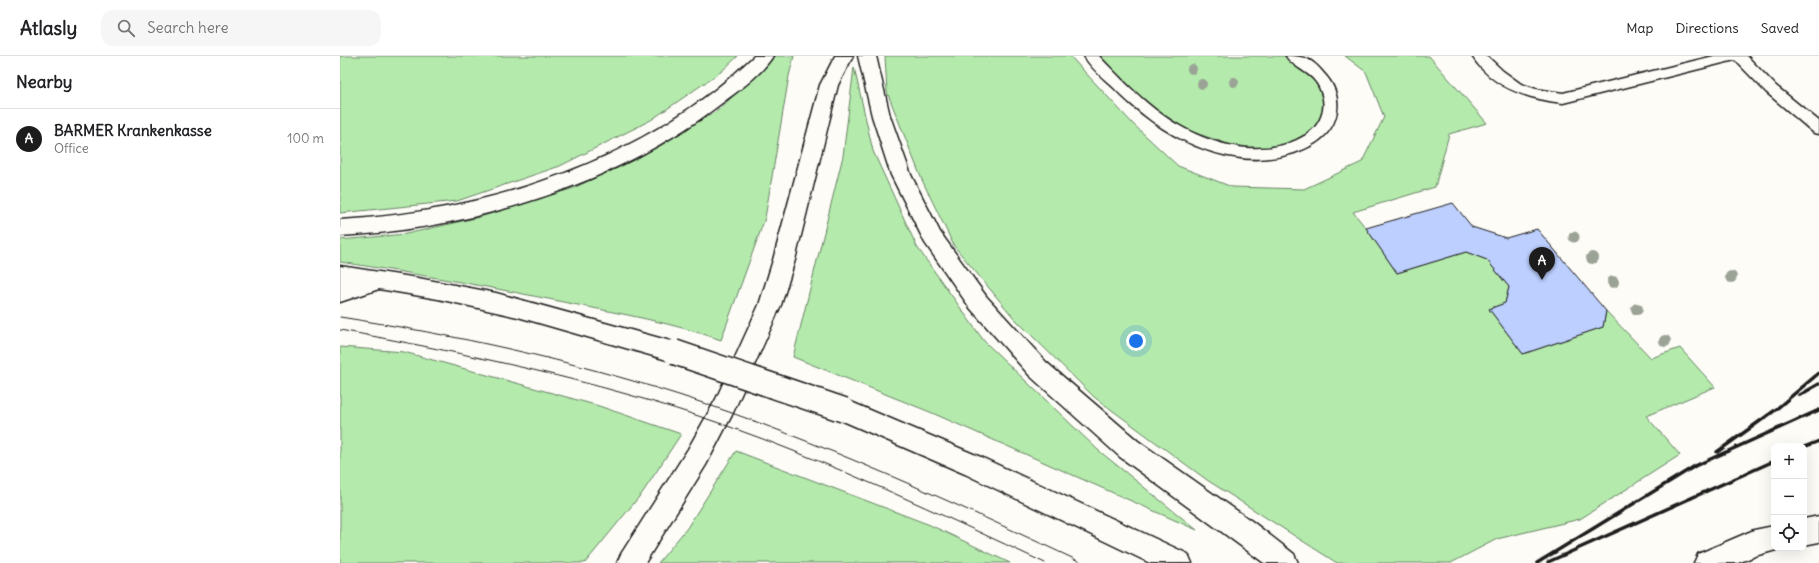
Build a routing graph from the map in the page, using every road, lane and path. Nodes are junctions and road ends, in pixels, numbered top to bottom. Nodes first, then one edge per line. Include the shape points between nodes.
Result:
1 (764, 56) edge
2 (825, 56) edge
3 (844, 56) edge
4 (867, 56) edge
5 (1091, 56) edge
6 (1293, 56) edge
7 (1479, 56) edge
8 (1732, 56) edge
9 (1739, 56) edge
10 (829, 85) junction
11 (1819, 128) edge
12 (340, 228) edge
13 (340, 275) edge
14 (381, 280) junction
15 (340, 293) edge
16 (1819, 529) edge
17 (1807, 531) edge
18 (1771, 540) edge
19 (630, 563) edge
20 (1179, 563) edge
21 (1285, 563) edge
22 (1707, 563) edge

1 - 12 main road via 703,109 644,145 597,167 549,186 470,209 395,224
2 - 10 main road
3 - 10 main road
4 - 21 main road via 881,116 901,175 932,237 978,302 1038,369 1129,449
5 - 6 lane via 1133,99 1168,126 1207,144 1254,154 1278,153 1299,147 1313,140 1329,120 1330,97 1320,76
7 - 8 lane via 1499,78 1512,86 1538,96 1563,98
9 - 11 lane via 1771,89
10 - 19 main road via 770,305 724,407 697,457
13 - 14 main road
14 - 15 main road
14 - 20 main road, bridge via 494,302 602,330 844,410 974,466
16 - 17 main road
18 - 22 main road via 1754,543

